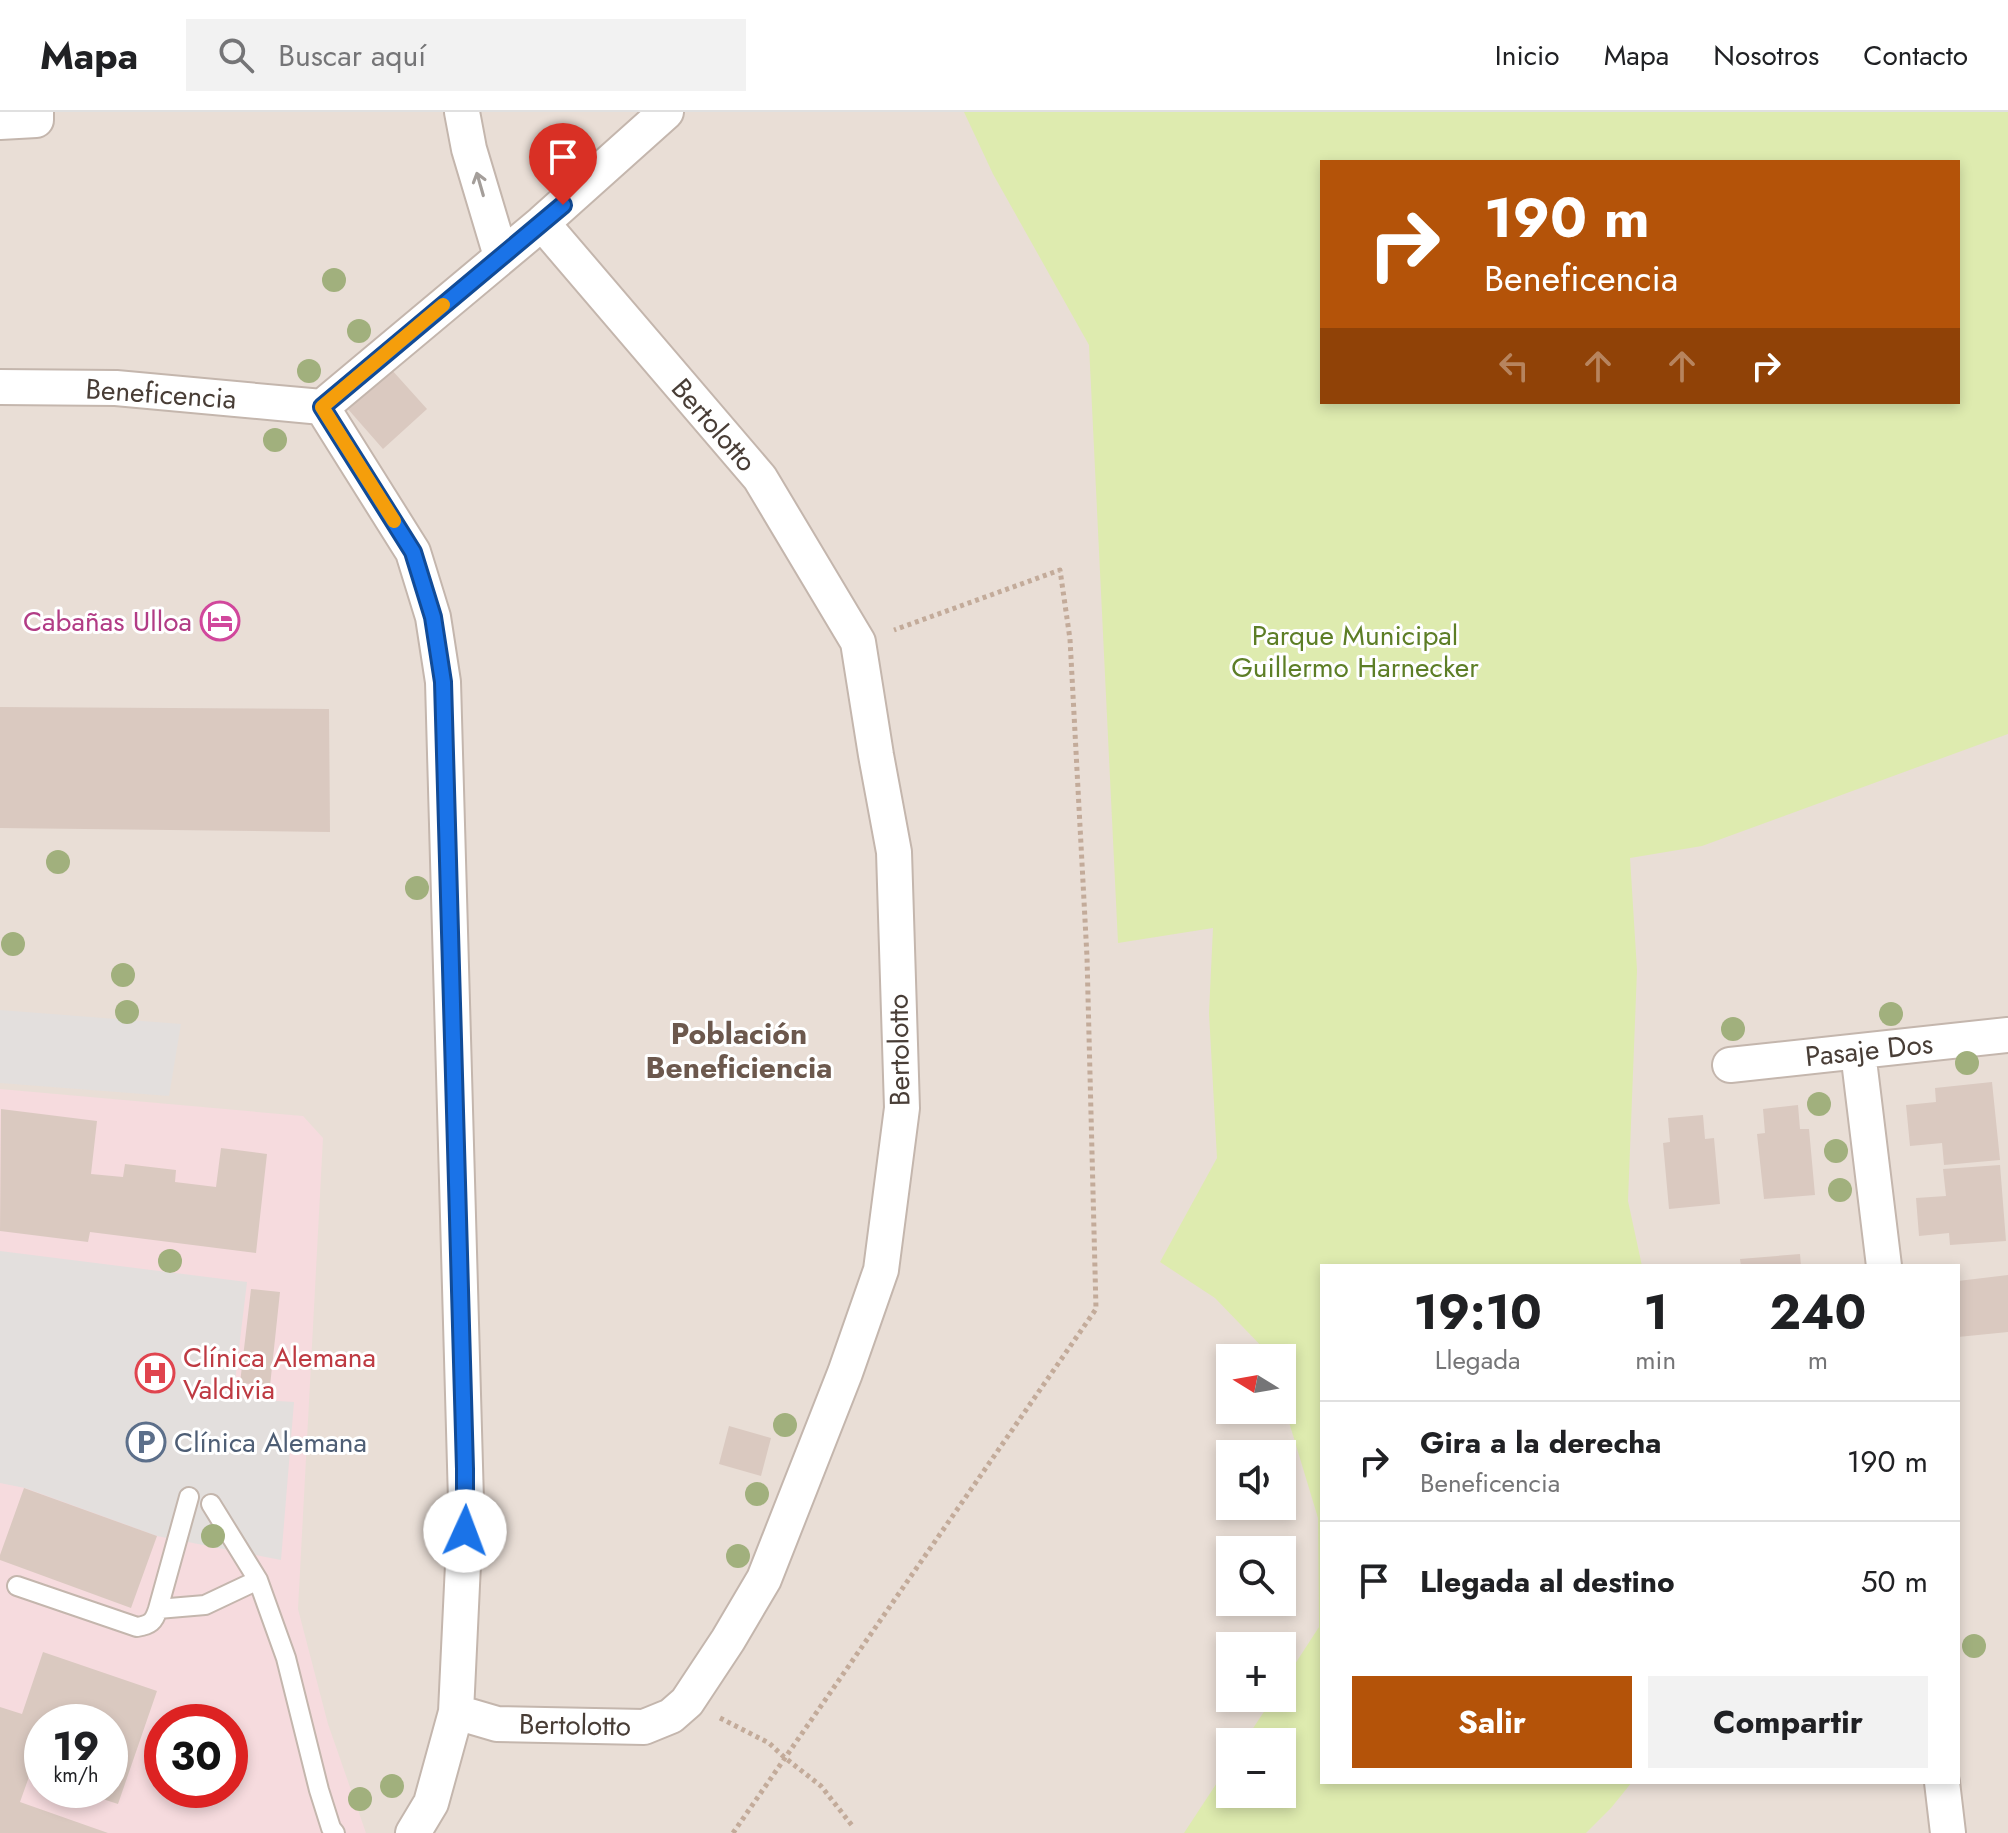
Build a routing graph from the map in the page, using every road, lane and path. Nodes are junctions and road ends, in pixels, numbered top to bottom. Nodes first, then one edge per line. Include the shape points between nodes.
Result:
1 (36, 112) edge
2 (462, 112) edge
3 (666, 112) edge
4 (0, 122) edge
5 (542, 223) junction
6 (501, 256) junction
7 (0, 387) edge
8 (322, 407) junction
9 (858, 642) junction
10 (2008, 1035) edge
11 (1858, 1052) junction
12 (1730, 1065) dead end
13 (1884, 1264) edge
14 (189, 1497) dead end
15 (211, 1504) dead end
16 (258, 1580) junction
17 (17, 1586) dead end
18 (158, 1609) junction
19 (687, 1702) junction
20 (456, 1712) junction
21 (784, 1757) junction
22 (1942, 1784) edge
23 (854, 1828) dead end
24 (335, 1833) edge
25 (413, 1833) edge
26 (733, 1833) edge
27 (1948, 1833) edge

1 - 4 street via 36,120
6 -> 2 street
3 - 5 street
5 - 6 street
5 - 9 street, Bertolotto via 760,478
6 - 8 street
7 - 8 street, Beneficencia via 116,388
8 - 20 street via 413,552 433,617 443,682 466,1501
9 - 19 street, Bertolotto via 894,852 902,1108 881,1270 764,1579
9 - 21 path via 1060,570 1070,639 1087,957 1096,1309
10 - 11 street, Pasaje Dos
11 - 12 street, Pasaje Dos
11 - 13 street
14 - 18 lane
15 - 16 lane
16 - 18 lane via 205,1605
16 - 24 lane via 286,1658
17 - 18 lane via 137,1627 148,1626
19 - 20 street, Bertolotto via 671,1716 644,1727 497,1724
19 - 21 path via 769,1743
20 - 25 street via 431,1803
21 - 23 path via 821,1786
21 - 26 path
22 - 27 street

